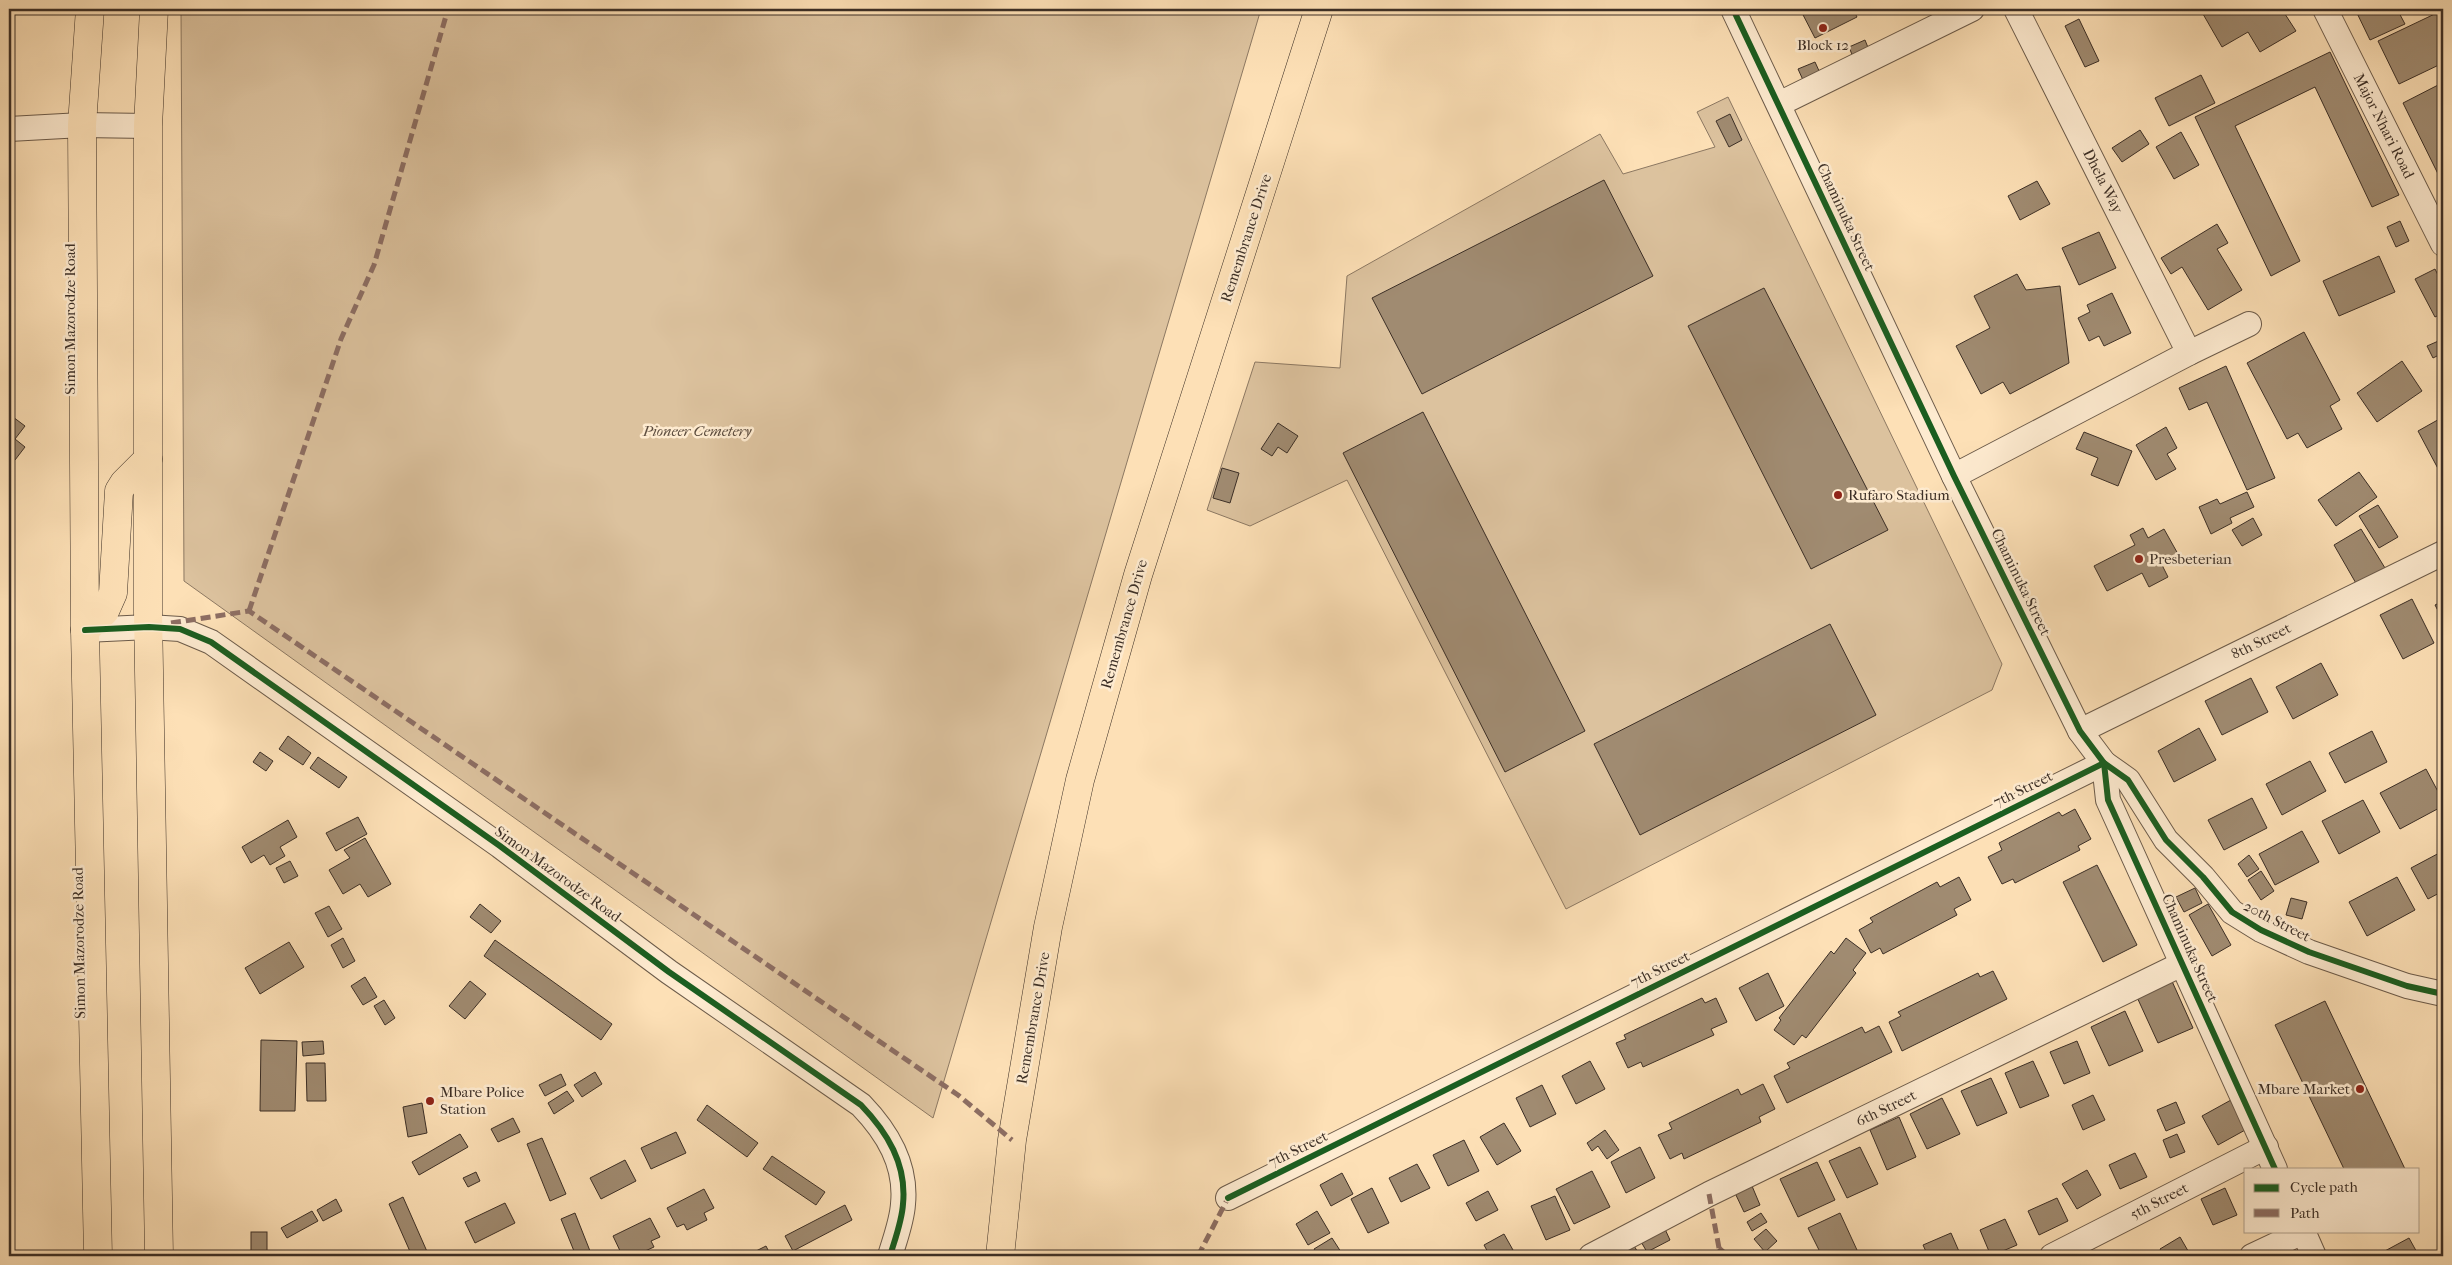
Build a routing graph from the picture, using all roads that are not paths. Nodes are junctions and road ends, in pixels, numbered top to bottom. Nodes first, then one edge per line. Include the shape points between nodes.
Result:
1 (90, 9) edge
2 (154, 9) edge
3 (1319, 9) edge
4 (1733, 9) edge
5 (1972, 9) edge
6 (2016, 9) edge
7 (2326, 9) edge
8 (1779, 104) junction
9 (82, 125) junction
10 (148, 126) junction
11 (9, 129) edge
12 (2443, 244) edge
13 (2249, 324) dead end
14 (2189, 352) junction
15 (148, 459) junction
16 (1954, 476) junction
17 (2443, 554) edge
18 (149, 627) junction
19 (85, 630) junction
20 (2080, 731) junction
21 (2104, 763) junction
22 (2184, 963) junction
23 (2443, 994) edge
24 (2266, 1147) junction
25 (2275, 1168) edge
26 (1228, 1198) dead end
27 (2303, 1232) edge
28 (98, 1256) edge
29 (159, 1256) edge
30 (890, 1256) edge
31 (1000, 1256) edge
32 (1591, 1256) edge
33 (2052, 1256) edge
34 (2252, 1256) edge
35 (2314, 1256) edge

1 - 9 main road, Simon Mazorodze Road
2 - 10 main road
3 - 31 main road, Remembrance Drive via 1138,575 1080,780 1048,927 1012,1140
4 - 8 street, Chaminuka Street
5 - 8 street
6 - 14 street, Dhela Way
7 - 12 street, Major Nhari Road
8 - 16 street, Chaminuka Street
9 - 10 street
9 - 11 street
9 - 19 main road, Simon Mazorodze Road
10 - 15 main road
13 - 14 street
14 - 16 street
15 - 18 main road
15 - 19 main road via 119,491 113,592 105,611
16 - 20 street, Chaminuka Street
17 - 20 street, 8th Street
18 - 19 street, Simon Mazorodze Road
18 - 29 main road
18 - 30 street, Simon Mazorodze Road via 180,629 211,642 500,846 669,972 861,1105 893,1146 902,1172 903,1204
19 - 28 main road, Simon Mazorodze Road
20 - 21 street, Chaminuka Street
21 - 22 street, Chaminuka Street via 2108,800
21 - 23 street, 20th Street via 2128,780 2166,840 2232,912 2261,930 2310,952 2407,986
21 - 26 street, 7th Street
22 - 24 street, Chaminuka Street
22 - 32 street, 6th Street via 1709,1194
24 - 25 street, Chaminuka Street
24 - 33 street, 5th Street
27 - 34 street
27 - 35 street

